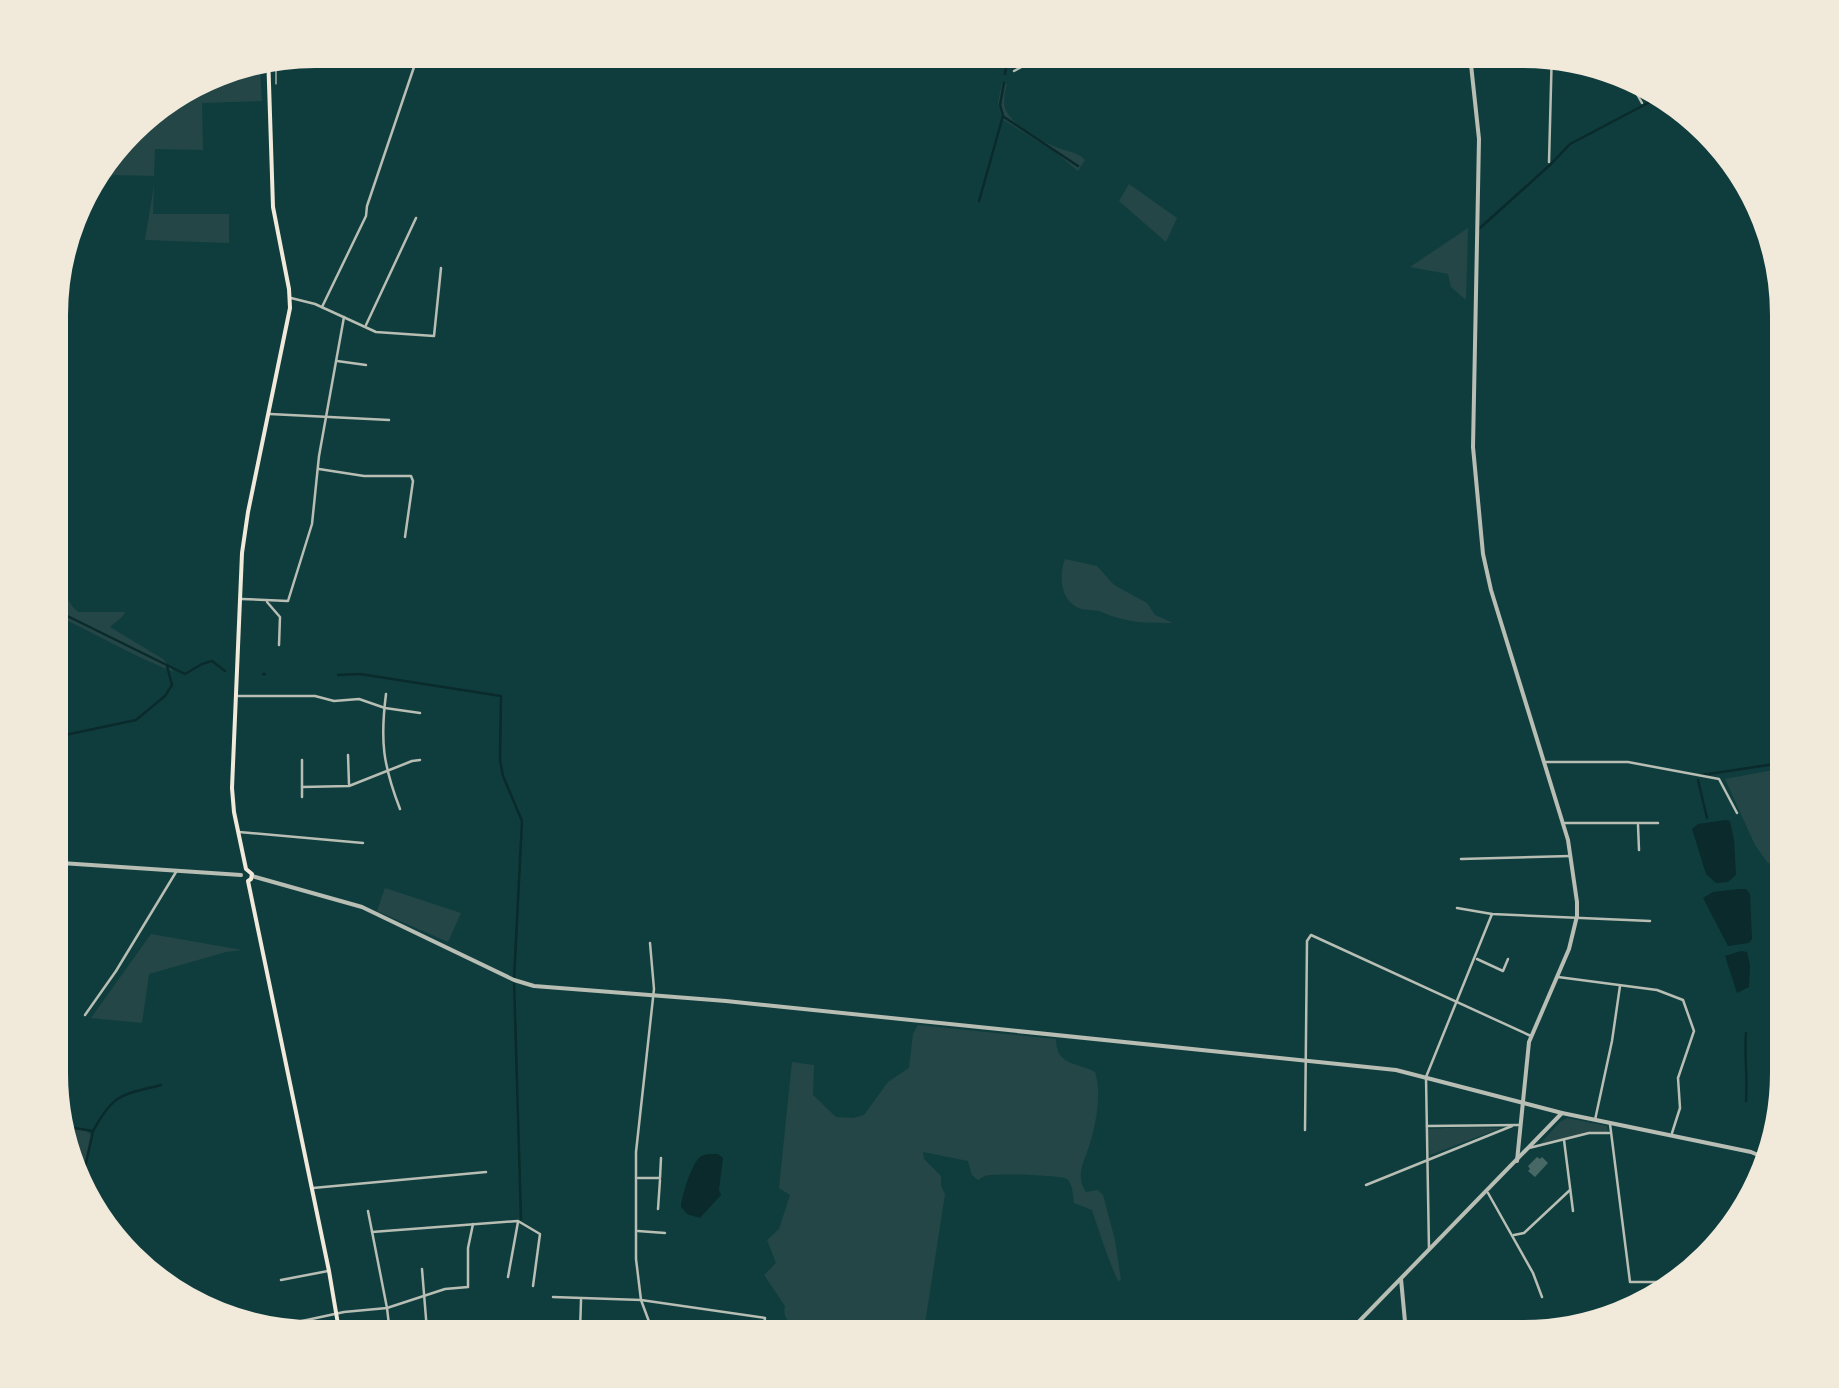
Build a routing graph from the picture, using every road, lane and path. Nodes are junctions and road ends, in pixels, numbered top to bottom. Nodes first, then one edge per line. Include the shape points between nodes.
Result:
1 (1029, 63) edge
2 (1471, 63) edge
3 (1552, 64) edge
4 (276, 66) edge
5 (268, 67) edge
6 (414, 67) dead end
7 (1014, 71) dead end
8 (276, 86) dead end
9 (1634, 88) edge
10 (1642, 103) dead end
11 (1549, 162) dead end
12 (416, 218) dead end
13 (441, 268) dead end
14 (290, 298) junction
15 (322, 307) junction
16 (344, 317) junction
17 (365, 327) junction
18 (336, 360) junction
19 (366, 365) dead end
20 (269, 413) junction
21 (325, 417) junction
22 (389, 420) dead end
23 (317, 468) junction
24 (405, 537) dead end
25 (240, 599) junction
26 (267, 602) junction
27 (279, 645) dead end
28 (386, 694) dead end
29 (236, 696) junction
30 (384, 708) junction
31 (420, 713) dead end
32 (348, 755) dead end
33 (302, 760) dead end
34 (420, 760) dead end
35 (1544, 762) junction
36 (386, 771) junction
37 (1680, 773) junction
38 (1678, 782) dead end
39 (348, 786) junction
40 (302, 787) junction
41 (302, 797) dead end
42 (400, 809) dead end
43 (1737, 813) dead end
44 (1563, 823) junction
45 (1638, 823) junction
46 (1658, 823) dead end
47 (238, 832) junction
48 (362, 843) dead end
49 (1638, 850) dead end
50 (1572, 856) junction
51 (1461, 858) dead end
52 (63, 863) edge
53 (177, 871) junction
54 (244, 872) junction
55 (250, 878) junction
56 (1457, 908) dead end
57 (1492, 914) junction
58 (1577, 916) junction
59 (1650, 921) dead end
60 (650, 943) dead end
61 (1475, 958) junction
62 (1508, 960) dead end
63 (1556, 977) junction
64 (1620, 985) junction
65 (654, 995) junction
66 (1456, 1002) junction
67 (85, 1015) dead end
68 (1531, 1036) junction
69 (1306, 1062) junction
70 (1426, 1077) junction
71 (1522, 1102) junction
72 (1562, 1113) junction
73 (1595, 1120) junction
74 (1610, 1123) junction
75 (1425, 1126) junction
76 (1512, 1126) junction
77 (1519, 1126) junction
78 (1305, 1130) dead end
79 (1611, 1132) junction
80 (1672, 1134) junction
81 (1564, 1140) junction
82 (1529, 1148) junction
83 (1762, 1157) edge
84 (661, 1158) dead end
85 (1427, 1160) junction
86 (1517, 1161) junction
87 (486, 1172) dead end
88 (636, 1178) junction
89 (660, 1178) junction
90 (1366, 1185) dead end
91 (312, 1188) junction
92 (1570, 1190) junction
93 (1487, 1192) junction
94 (658, 1209) dead end
95 (368, 1212) dead end
96 (1573, 1212) dead end
97 (518, 1221) junction
98 (473, 1224) junction
99 (637, 1231) junction
100 (372, 1232) junction
101 (665, 1233) dead end
102 (1512, 1235) junction
103 (1430, 1250) junction
104 (422, 1269) dead end
105 (329, 1271) junction
106 (508, 1277) dead end
107 (1401, 1278) junction
108 (280, 1280) dead end
109 (1665, 1282) edge
110 (533, 1286) dead end
111 (424, 1296) junction
112 (1542, 1296) dead end
113 (553, 1297) dead end
114 (581, 1298) junction
115 (641, 1300) junction
116 (387, 1308) junction
117 (337, 1314) junction
118 (765, 1318) junction
119 (774, 1319) dead end
120 (290, 1324) edge
121 (339, 1325) edge
122 (390, 1325) edge
123 (427, 1325) edge
124 (580, 1325) edge
125 (650, 1325) edge
126 (764, 1325) edge
127 (1355, 1326) edge
128 (1405, 1326) edge

1 - 7 street
2 - 35 street via 1478,132 1472,440 1483,554
3 - 11 street
4 - 8 path
5 - 14 main road via 273,208
6 - 15 street via 366,216
9 - 10 street
12 - 17 street
13 - 17 street via 434,336
14 - 15 street
14 - 20 main road
15 - 16 street
16 - 17 street
16 - 18 street
18 - 19 street
18 - 21 street
20 - 21 street
20 - 25 main road via 245,529
21 - 22 street
21 - 23 street
23 - 24 street via 411,476
23 - 26 street via 311,529 288,601
25 - 26 street
25 - 29 main road
26 - 27 street via 280,617
28 - 30 street
29 - 30 street via 359,699
29 - 47 main road via 232,788
30 - 31 street
30 - 36 street
32 - 39 street
33 - 40 street
34 - 36 street
35 - 37 street via 1628,762
35 - 44 street
36 - 39 street
36 - 42 street
37 - 38 street
37 - 43 street via 1719,779
39 - 40 street
40 - 41 street
44 - 45 street
44 - 50 street
45 - 46 street
45 - 49 street
47 - 48 street
47 - 54 main road
50 - 51 street
50 - 58 street
52 - 53 street
53 - 54 street
53 - 67 street
54 - 55 main road via 251,871
54 - 55 main road via 243,880
55 - 65 street via 362,908 514,980
55 - 91 main road
56 - 57 street
57 - 58 street
57 - 61 street
58 - 59 street
58 - 63 street
60 - 65 street
61 - 62 street via 1502,971
61 - 66 street
63 - 64 street
63 - 68 street
64 - 73 street
64 - 80 street via 1680,997 1694,1026 1678,1078 1680,1108
65 - 69 street
65 - 88 street
66 - 68 street
66 - 69 street via 1311,936
66 - 70 street
68 - 71 street
69 - 70 street
69 - 78 street
70 - 71 street
70 - 75 street
71 - 72 street
71 - 77 street
72 - 73 street
72 - 82 street
73 - 74 street
74 - 79 street
74 - 80 street
75 - 76 street
75 - 85 street
76 - 77 street
76 - 85 street
77 - 86 street
79 - 81 street
79 - 109 street via 1630,1282
80 - 83 street
81 - 82 street
81 - 92 street
82 - 86 street
84 - 89 street
85 - 90 street
85 - 103 street
86 - 93 street
87 - 91 street
88 - 89 street
88 - 99 street
89 - 94 street
91 - 105 main road
92 - 96 street
92 - 102 street via 1524,1233
93 - 102 street
93 - 103 street
95 - 100 street
97 - 98 street
97 - 106 street
97 - 110 street via 540,1234
98 - 100 street
98 - 111 street via 468,1287
99 - 101 street
99 - 115 street
100 - 116 street
102 - 112 street
103 - 107 street
104 - 111 street
105 - 108 street
105 - 117 main road
107 - 127 street
107 - 128 street
111 - 116 street
111 - 123 street
113 - 114 street
114 - 115 street
114 - 124 street
115 - 118 street
115 - 125 street
116 - 117 street
116 - 122 street
117 - 120 street
117 - 121 main road
118 - 119 street
118 - 126 street

